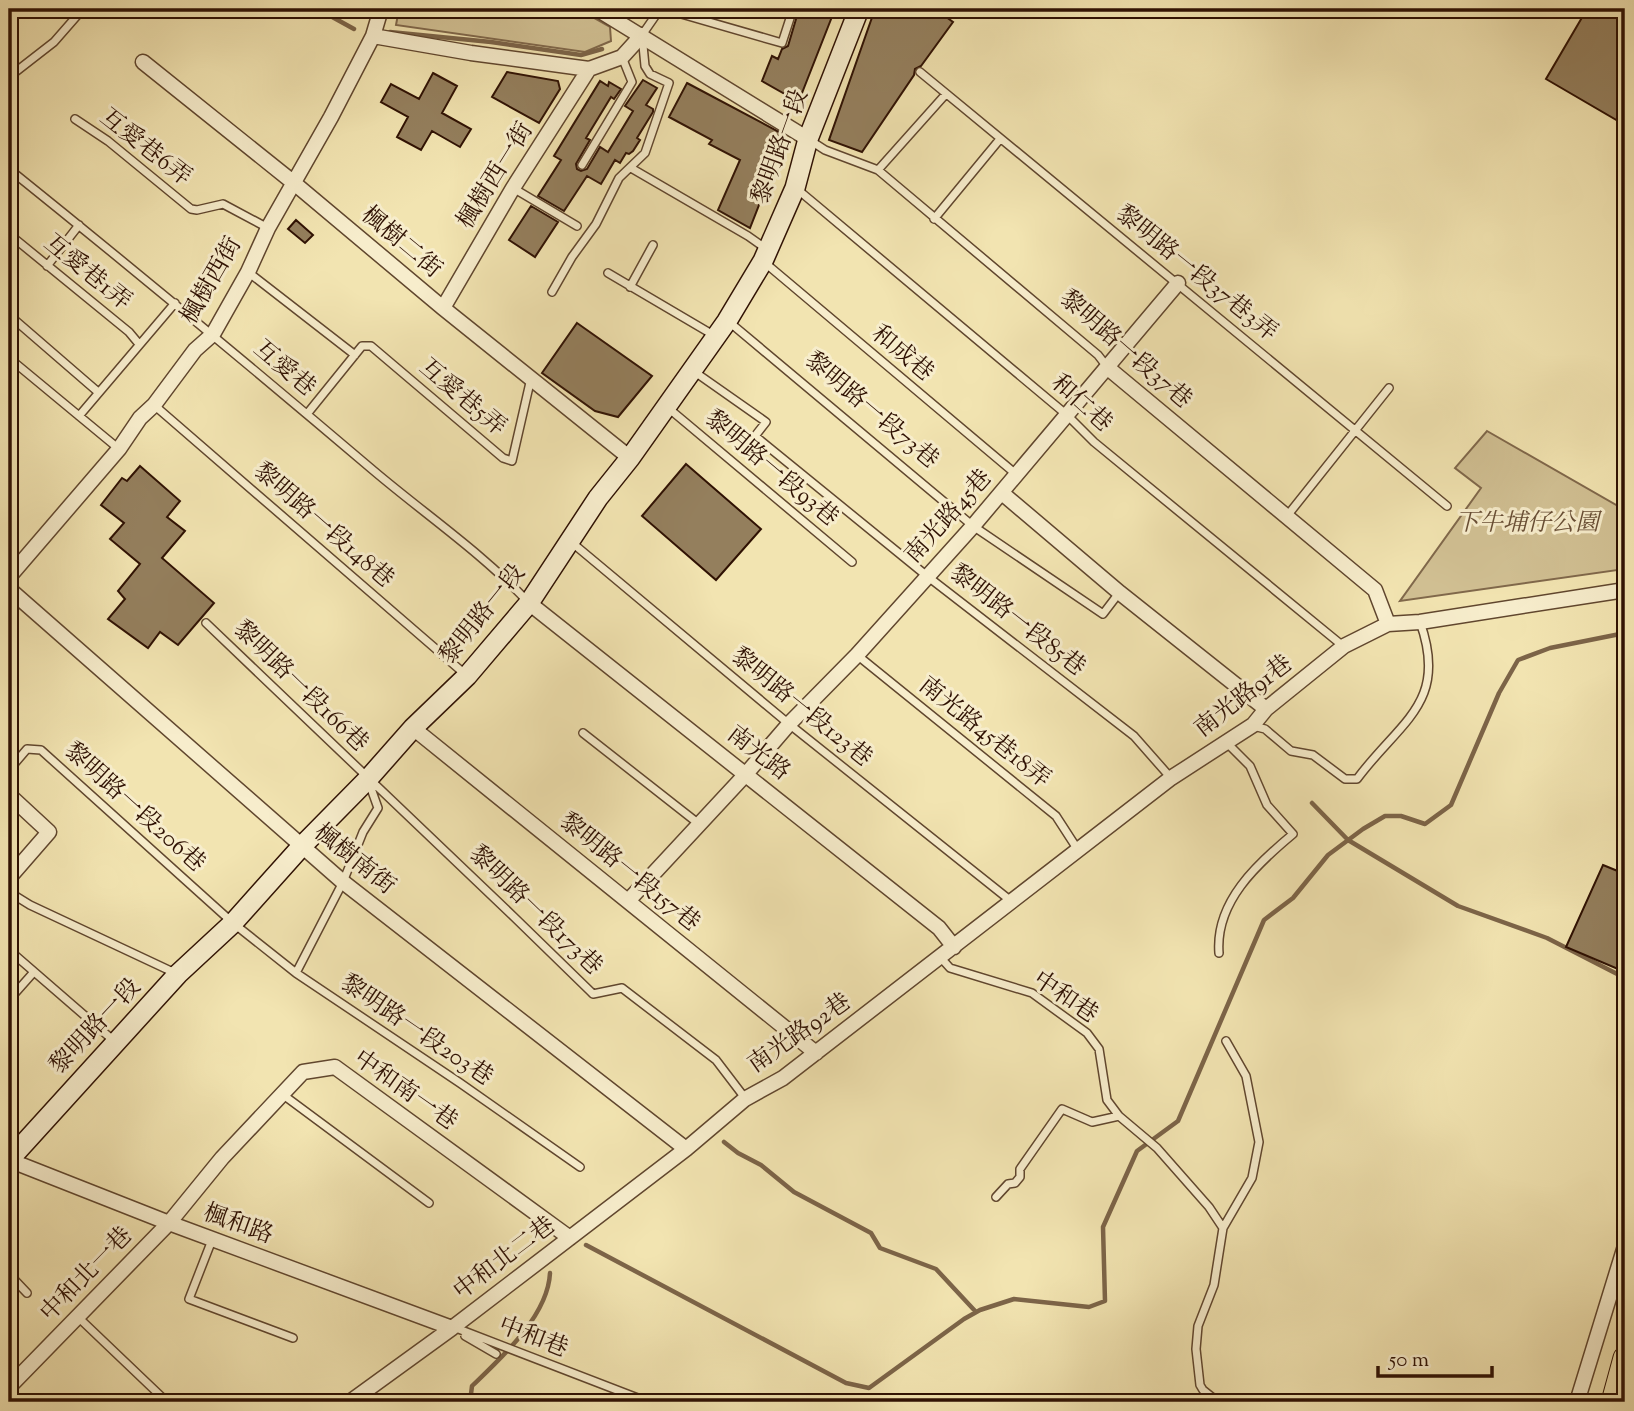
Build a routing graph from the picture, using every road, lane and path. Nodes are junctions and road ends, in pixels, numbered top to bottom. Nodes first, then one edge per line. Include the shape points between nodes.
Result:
1 (81, 9) edge
2 (366, 9) edge
3 (597, 9) edge
4 (662, 9) edge
5 (793, 9) edge
6 (859, 9) edge
7 (380, 13) edge
8 (642, 35) junction
9 (373, 36) junction
10 (622, 57) junction
11 (143, 62) dead end
12 (589, 69) junction
13 (920, 72) dead end
14 (9, 77) edge
15 (945, 95) junction
16 (75, 119) dead end
17 (808, 139) junction
18 (1000, 139) junction
19 (582, 165) dead end
20 (631, 168) junction
21 (9, 169) edge
22 (878, 170) junction
23 (294, 183) junction
24 (513, 188) junction
25 (795, 188) junction
26 (934, 219) junction
27 (79, 225) junction
28 (577, 226) dead end
29 (268, 228) junction
30 (9, 234) edge
31 (653, 245) dead end
32 (765, 255) junction
33 (47, 266) junction
34 (248, 272) junction
35 (608, 272) dead end
36 (1178, 283) junction
37 (629, 287) junction
38 (552, 292) dead end
39 (175, 303) junction
40 (443, 308) junction
41 (9, 315) edge
42 (727, 321) junction
43 (213, 334) junction
44 (715, 337) junction
45 (139, 344) junction
46 (355, 355) junction
47 (9, 358) edge
48 (1108, 368) junction
49 (692, 370) junction
50 (531, 377) junction
51 (1389, 387) dead end
52 (98, 392) junction
53 (154, 405) junction
54 (666, 407) junction
55 (306, 414) junction
56 (1067, 415) junction
57 (79, 416) junction
58 (1356, 430) junction
59 (119, 449) junction
60 (630, 458) junction
61 (1018, 475) junction
62 (1002, 493) junction
63 (1447, 506) dead end
64 (1287, 516) junction
65 (973, 526) junction
66 (569, 541) junction
67 (852, 562) dead end
68 (927, 576) junction
69 (9, 577) edge
70 (9, 589) edge
71 (1625, 590) edge
72 (1120, 593) junction
73 (529, 603) junction
74 (1420, 622) junction
75 (206, 623) dead end
76 (1388, 624) junction
77 (1344, 646) junction
78 (857, 655) junction
79 (467, 676) junction
80 (1266, 709) junction
81 (789, 724) junction
82 (1253, 726) junction
83 (413, 728) junction
84 (583, 733) dead end
85 (1227, 743) junction
86 (9, 769) edge
87 (746, 774) junction
88 (1171, 778) junction
89 (368, 779) junction
90 (9, 795) edge
91 (699, 824) junction
92 (301, 846) junction
93 (1077, 850) junction
94 (9, 878) edge
95 (343, 882) junction
96 (9, 892) edge
97 (628, 901) junction
98 (1011, 901) junction
99 (233, 923) junction
100 (954, 947) junction
101 (9, 950) edge
102 (1219, 953) dead end
103 (941, 958) junction
104 (33, 973) junction
105 (296, 973) junction
106 (178, 974) junction
107 (9, 1000) edge
108 (114, 1041) junction
109 (1226, 1041) dead end
110 (817, 1053) junction
111 (282, 1094) junction
112 (746, 1099) junction
113 (1119, 1116) junction
114 (686, 1149) junction
115 (9, 1160) edge
116 (580, 1167) dead end
117 (996, 1197) dead end
118 (429, 1203) dead end
119 (169, 1223) junction
120 (1223, 1228) junction
121 (570, 1238) junction
122 (212, 1240) junction
123 (1625, 1246) edge
124 (9, 1274) edge
125 (27, 1293) dead end
126 (79, 1318) junction
127 (454, 1328) junction
128 (293, 1338) dead end
129 (496, 1354) dead end
130 (1625, 1359) edge
131 (9, 1387) edge
132 (167, 1402) edge
133 (350, 1402) edge
134 (648, 1402) edge
135 (1218, 1402) edge
136 (1577, 1402) edge
137 (1613, 1402) edge

1 - 14 lane via 54,42
2 - 7 street
3 - 8 street
4 - 5 lane via 782,43
4 - 8 lane
6 - 17 main road, 黎明路一段
7 - 9 street, 楓樹西街
8 - 10 street
8 - 17 street
8 - 20 lane via 646,70 669,83 645,153
9 - 12 street
9 - 23 street, 楓樹西街
10 - 12 street
10 - 19 lane via 632,82
11 - 23 street, 楓樹二街
12 - 24 street, 楓樹西一街
13 - 15 lane, 黎明路一段37巷3弄
15 - 18 lane, 黎明路一段37巷3弄
15 - 22 lane
16 - 29 lane, 互愛巷6弄 via 191,209 223,204
17 - 22 lane, 黎明路一段37巷
17 - 25 main road, 黎明路一段
18 - 26 lane
18 - 36 lane, 黎明路一段37巷3弄
20 - 32 lane, 和成巷 via 748,236
20 - 38 lane via 619,178
21 - 27 lane, 互愛巷
22 - 26 lane, 黎明路一段37巷
23 - 29 street, 楓樹西街
23 - 40 street, 楓樹二街
24 - 28 lane
24 - 40 street, 楓樹西一街
25 - 32 main road, 黎明路一段
25 - 56 lane, 和仁巷
26 - 48 lane, 黎明路一段37巷
27 - 33 lane
27 - 39 lane, 互愛巷
29 - 34 street, 楓樹西街
30 - 33 lane, 互愛巷1弄
31 - 37 lane
32 - 42 main road, 黎明路一段
32 - 61 lane, 和成巷
33 - 45 lane, 互愛巷1弄
34 - 43 street, 楓樹西街
34 - 46 lane
35 - 37 lane
36 - 48 street, 南光路45巷
36 - 58 lane, 黎明路一段37巷3弄
37 - 44 lane
39 - 43 lane, 互愛巷
39 - 45 lane
40 - 50 street, 楓樹二街
41 - 52 lane
42 - 44 main road, 黎明路一段
42 - 65 lane, 黎明路一段73巷
43 - 53 street, 楓樹西街 via 178,370
43 - 55 lane, 互愛巷
44 - 49 main road, 黎明路一段
45 - 52 lane
46 - 50 lane, 互愛巷5弄 via 362,346 371,346 512,461
46 - 55 lane
47 - 57 lane
48 - 56 street, 南光路45巷
48 - 64 street, 黎明路一段37巷
49 - 54 main road, 黎明路一段
49 - 68 lane, 黎明路一段85巷 via 766,422 755,436
50 - 60 street, 楓樹二街
51 - 58 lane
52 - 57 lane
53 - 59 street, 楓樹西街
53 - 79 lane, 黎明路一段148巷
54 - 60 main road, 黎明路一段
54 - 67 lane, 黎明路一段93巷
55 - 73 lane, 互愛巷 via 502,574
56 - 61 street, 南光路45巷
56 - 77 lane, 和仁巷
57 - 59 lane
58 - 63 lane, 黎明路一段37巷3弄
58 - 64 lane
59 - 69 street, 楓樹西街
60 - 66 main road, 黎明路一段
61 - 62 street, 南光路45巷
62 - 65 street, 南光路45巷
62 - 72 street
64 - 76 street, 黎明路一段37巷 via 1375,590
65 - 68 street, 南光路45巷
65 - 72 lane, 黎明路一段73巷 via 1103,614
66 - 73 main road, 黎明路一段
66 - 81 lane, 黎明路一段123巷
68 - 78 street, 南光路45巷
68 - 88 lane, 黎明路一段85巷 via 1134,736
70 - 92 street, 楓樹南街
71 - 74 street, 南光路91巷
72 - 80 street
73 - 79 main road, 黎明路一段
73 - 87 street, 南光路
74 - 76 street, 南光路91巷
74 - 82 lane via 1429,646 1430,674 1421,704 1357,779 1345,779 1312,755 1291,751 1265,729
75 - 89 lane, 黎明路一段166巷
76 - 77 street, 南光路91巷
77 - 80 street, 南光路91巷
78 - 81 street, 南光路45巷
78 - 93 lane, 南光路45巷18弄 via 1056,816
79 - 83 main road, 黎明路一段
80 - 82 street, 南光路91巷
81 - 87 street, 南光路45巷
81 - 98 lane, 黎明路一段123巷
82 - 85 street, 南光路91巷
83 - 89 main road, 黎明路一段
83 - 97 street, 黎明路一段157巷
84 - 91 lane
85 - 88 street, 南光路91巷
85 - 102 lane via 1250,766 1267,805 1293,834 1264,858 1229,903 1218,938
86 - 99 lane, 黎明路一段206巷 via 27,749 41,750
87 - 91 street, 南光路45巷
87 - 100 street, 南光路 via 939,928
88 - 93 street, 南光路91巷
89 - 92 main road, 黎明路一段
89 - 95 lane via 378,808
89 - 112 lane, 黎明路一段173巷 via 590,991 622,988 716,1060
90 - 94 street via 49,832
91 - 97 street, 南光路45巷
92 - 95 street, 楓樹南街
92 - 99 main road, 黎明路一段
93 - 98 street, 南光路91巷
95 - 105 lane
95 - 114 street, 楓樹南街
96 - 106 lane
97 - 110 street, 黎明路一段157巷
98 - 100 street, 南光路91巷
99 - 105 lane, 黎明路一段203巷
99 - 106 main road, 黎明路一段
100 - 103 street, 南光路91巷
101 - 104 lane
103 - 110 street, 南光路92巷
103 - 113 lane, 中和巷 via 950,968 1032,993 1087,1033 1099,1049 1107,1100
104 - 107 lane
104 - 108 lane
105 - 116 lane, 黎明路一段203巷
106 - 108 main road, 黎明路一段
108 - 115 main road, 黎明路一段
109 - 120 lane via 1246,1076 1259,1142 1252,1178
110 - 112 street, 南光路92巷
111 - 118 lane
111 - 119 street, 中和南一巷
111 - 121 street, 中和南一巷 via 303,1072 335,1067
112 - 114 street, 南光路92巷
113 - 117 lane via 1092,1122 1062,1109 1020,1169 1020,1177
113 - 120 lane, 中和巷 via 1157,1148
114 - 121 street, 中和北二巷
115 - 119 street, 楓和路
119 - 122 street, 楓和路
119 - 126 street, 中和北一巷
120 - 135 lane via 1214,1286 1198,1326 1196,1349 1200,1385
121 - 127 street, 中和北二巷
122 - 127 street, 楓和路
122 - 128 lane via 189,1299
123 - 136 street
124 - 125 lane
126 - 131 street, 中和北一巷
126 - 132 lane
127 - 129 lane, 中和巷
127 - 133 street, 中和北二巷
127 - 134 lane, 中和巷
130 - 137 highway

